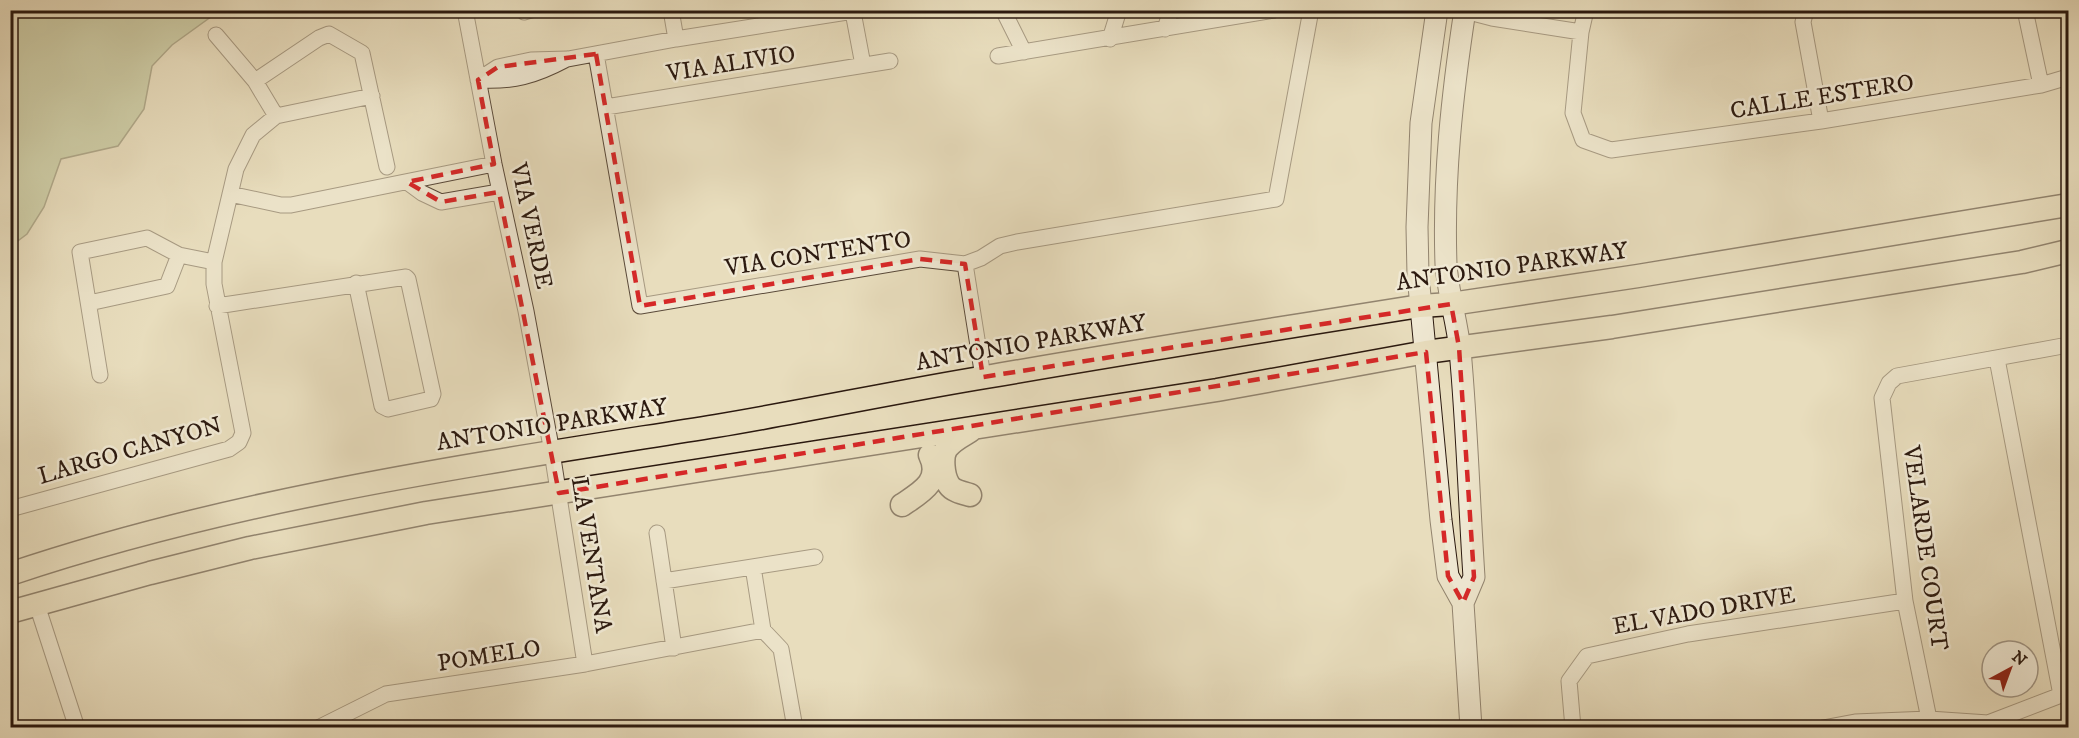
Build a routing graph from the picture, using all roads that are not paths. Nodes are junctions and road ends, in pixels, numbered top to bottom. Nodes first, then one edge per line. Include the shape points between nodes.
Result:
1 (465, 10) edge
2 (671, 10) edge
3 (1003, 10) edge
4 (1119, 10) edge
5 (1171, 10) edge
6 (1274, 10) edge
7 (1311, 10) edge
8 (1437, 10) edge
9 (1586, 10) edge
10 (1806, 10) edge
11 (2025, 10) edge
12 (857, 11) edge
13 (1465, 11) edge
14 (1165, 29) junction
15 (1581, 32) junction
16 (216, 35) dead end
17 (676, 39) junction
18 (1110, 39) junction
19 (1024, 52) junction
20 (596, 54) junction
21 (998, 56) dead end
22 (891, 61) dead end
23 (863, 65) junction
24 (2068, 77) edge
25 (478, 80) junction
26 (255, 81) junction
27 (2042, 85) junction
28 (372, 96) junction
29 (606, 107) junction
30 (276, 116) junction
31 (1821, 121) junction
32 (494, 164) junction
33 (387, 167) dead end
34 (407, 182) junction
35 (499, 192) junction
36 (230, 194) junction
37 (2068, 206) edge
38 (2068, 251) edge
39 (179, 255) junction
40 (214, 262) junction
41 (965, 264) junction
42 (356, 283) junction
43 (89, 303) junction
44 (1451, 304) junction
45 (217, 306) junction
46 (1420, 306) junction
47 (2068, 345) edge
48 (1460, 347) junction
49 (1426, 352) junction
50 (1997, 359) junction
51 (100, 375) dead end
52 (983, 377) junction
53 (978, 428) junction
54 (904, 439) junction
55 (552, 452) junction
56 (559, 493) junction
57 (970, 495) dead end
58 (902, 505) dead end
59 (10, 509) edge
60 (657, 533) dead end
61 (815, 557) dead end
62 (753, 567) junction
63 (10, 574) edge
64 (664, 581) junction
65 (1905, 601) junction
66 (1463, 603) junction
67 (37, 605) junction
68 (10, 612) edge
69 (763, 630) junction
70 (674, 648) junction
71 (585, 664) junction
72 (2065, 693) edge
73 (1929, 719) junction
74 (77, 728) edge
75 (318, 728) edge
76 (795, 728) edge
77 (1471, 728) edge
78 (1573, 728) edge
79 (1823, 728) edge

1 - 25 street, VIA VERDE
2 - 17 street
3 - 19 street
4 - 18 street
5 - 14 street
6 - 14 street
7 - 41 street via 1276,199 1017,242
8 - 46 street via 1421,123 1417,227
9 - 15 street
10 - 31 street via 1803,22
11 - 27 street
12 - 17 street
12 - 23 street
13 - 15 street
13 - 44 street via 1449,124 1446,267
14 - 18 street
15 - 31 street, CALLE ESTERO via 1573,113 1583,140 1611,150
16 - 26 street
17 - 20 street
18 - 19 street
19 - 21 street
20 - 25 street via 568,59 530,76
20 - 29 street, VIA CONTENTO
22 - 23 street, VIA ALIVIO
23 - 29 street, VIA ALIVIO
24 - 27 street, CALLE ESTERO
25 - 32 street, VIA VERDE
26 - 28 street via 329,34 362,53
26 - 30 street
27 - 31 street, CALLE ESTERO
28 - 30 street, LARGO CANYON
28 - 33 street
29 - 41 street, VIA CONTENTO via 640,306 920,258
30 - 36 street, LARGO CANYON via 253,135 236,169
32 - 34 street
32 - 35 street, VIA VERDE
34 - 35 street via 441,202
34 - 36 street via 291,205
35 - 55 street, VIA VERDE
36 - 40 street, LARGO CANYON
37 - 44 main road, ANTONIO PARKWAY
38 - 48 main road via 2022,262 1633,324
39 - 40 street
39 - 43 street via 167,286
39 - 43 street via 147,238 80,252
40 - 45 street, LARGO CANYON
41 - 52 street
42 - 42 street via 408,279 431,399 388,409 382,406
42 - 45 street
43 - 51 street
44 - 46 main road, ANTONIO PARKWAY
44 - 48 street
45 - 59 street, LARGO CANYON via 243,433 239,442 229,449
46 - 49 street
46 - 52 main road, ANTONIO PARKWAY
47 - 50 street
48 - 49 main road
48 - 66 street via 1474,577
49 - 53 main road
49 - 66 street via 1448,576
50 - 65 street, VELARDE COURT via 1897,376 1882,398
50 - 72 street
52 - 55 main road, ANTONIO PARKWAY
53 - 54 main road
53 - 57 main road via 958,437 943,455 949,486
54 - 56 main road
54 - 58 main road via 929,453 935,474 922,492
55 - 56 street, LA VENTANA
55 - 63 main road, ANTONIO PARKWAY via 277,501
56 - 67 main road via 426,513 250,548
56 - 71 street, LA VENTANA
60 - 64 street
61 - 62 street
62 - 64 street
62 - 69 street
64 - 70 street
65 - 73 street, VELARDE COURT
65 - 78 street, EL VADO DRIVE via 1688,634 1587,656 1569,681
66 - 77 street
67 - 68 main road
67 - 74 street
69 - 70 street, POMELO
69 - 76 street via 781,649
70 - 71 street, POMELO
71 - 75 street, POMELO via 386,694
72 - 73 street via 1988,723
73 - 79 street via 1855,722

